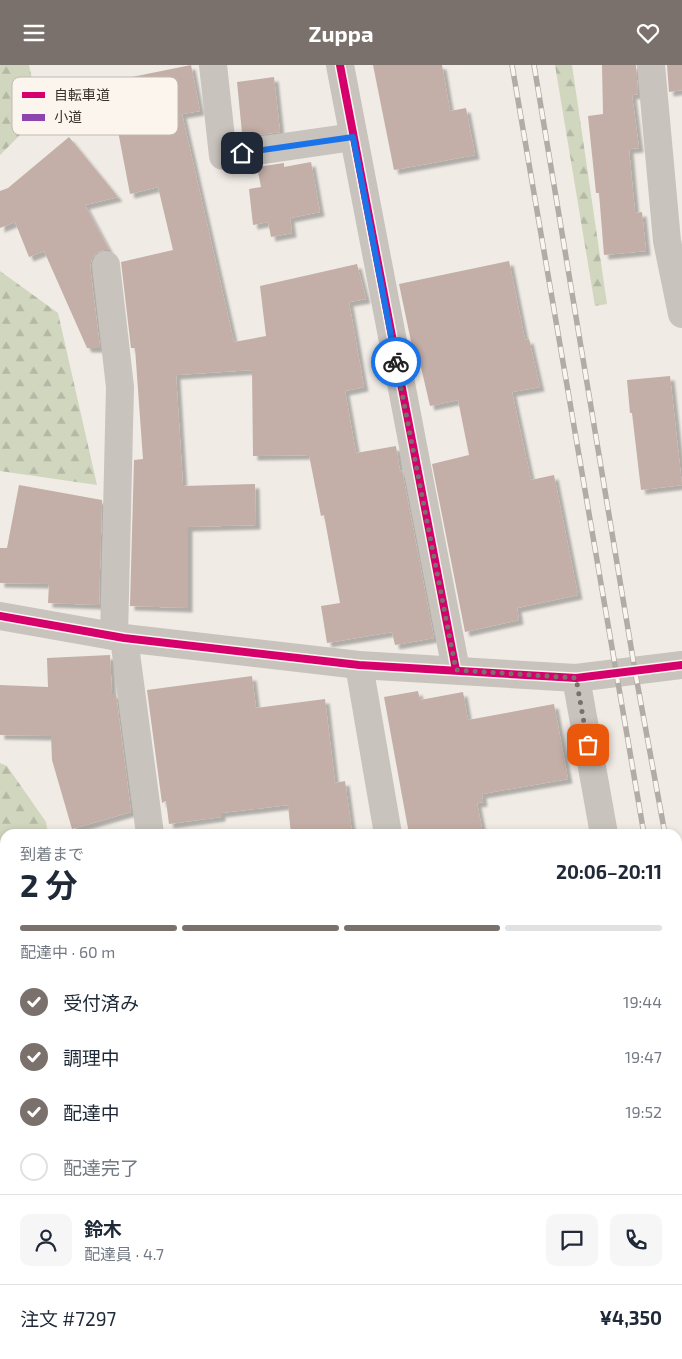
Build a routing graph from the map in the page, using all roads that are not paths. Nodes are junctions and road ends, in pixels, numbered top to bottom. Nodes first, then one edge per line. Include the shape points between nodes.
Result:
1 (214, 65) edge
2 (340, 65) edge
3 (651, 65) edge
4 (353, 137) junction
5 (670, 141) edge
6 (675, 240) edge
7 (106, 265) dead end
8 (682, 314) edge
9 (0, 616) edge
10 (119, 637) junction
11 (359, 665) junction
12 (682, 665) edge
13 (456, 670) junction
14 (576, 678) junction
15 (149, 829) edge
16 (387, 829) edge
17 (603, 829) edge

1 - 4 street via 223,156
2 - 4 street
3 - 5 street
4 - 13 street
5 - 6 street
6 - 8 street
7 - 10 street via 120,387
9 - 10 street
10 - 11 street
10 - 15 street
11 - 13 street
11 - 16 street
12 - 14 street
13 - 14 street
14 - 17 street

